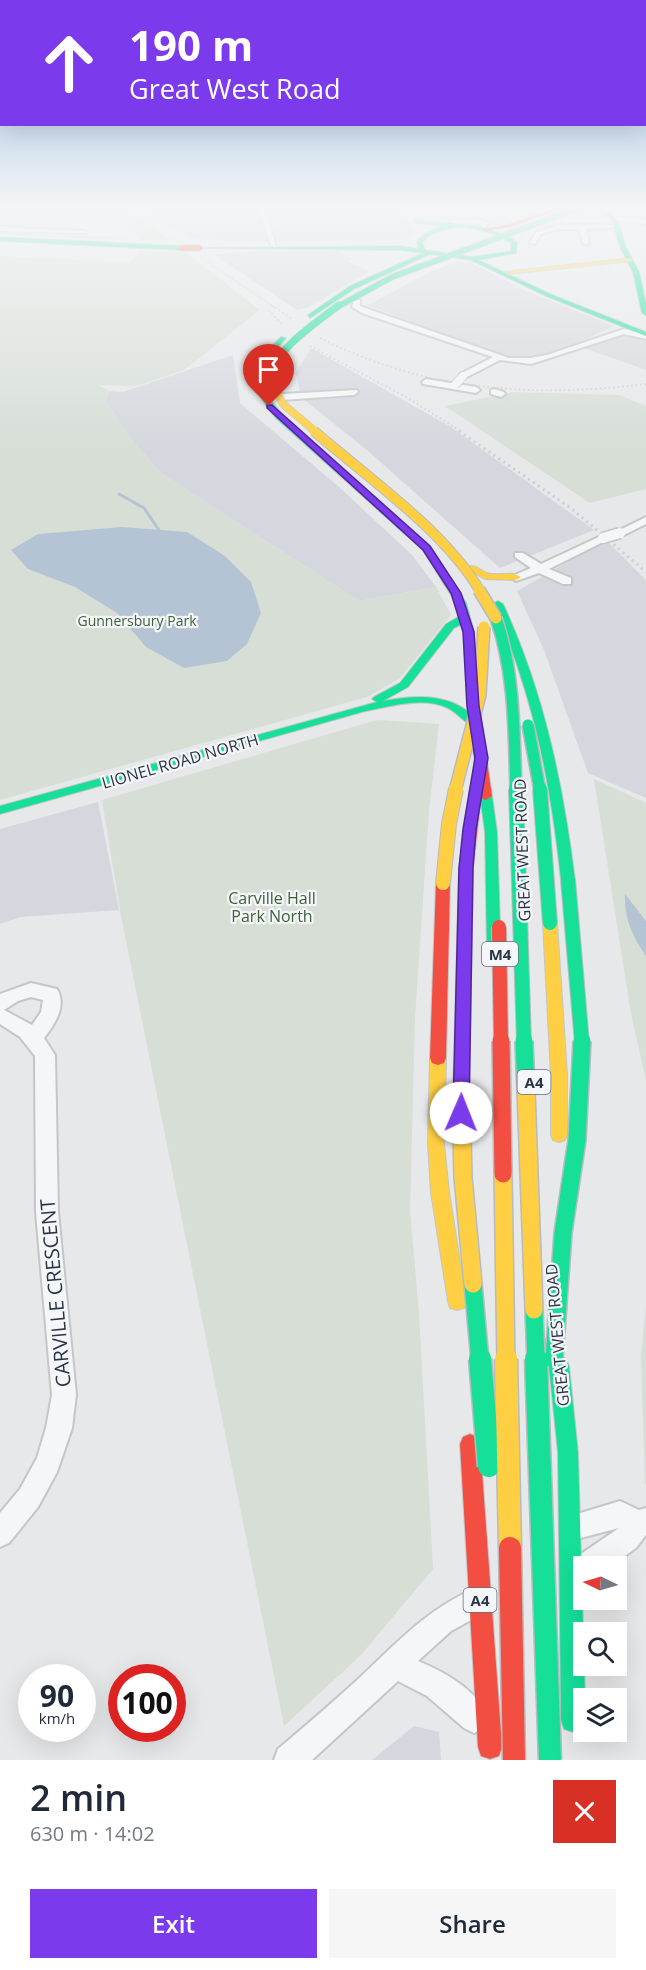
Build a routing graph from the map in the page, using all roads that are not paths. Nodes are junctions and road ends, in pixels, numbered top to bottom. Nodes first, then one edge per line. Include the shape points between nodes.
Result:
1 (346, 288) edge
2 (359, 288) edge
3 (370, 288) edge
4 (389, 288) edge
5 (533, 288) edge
6 (542, 288) edge
7 (638, 288) edge
8 (361, 306) junction
9 (645, 313) edge
10 (614, 328) junction
11 (646, 328) edge
12 (646, 335) edge
13 (288, 343) junction
14 (498, 358) junction
15 (426, 382) dead end
16 (455, 386) junction
17 (476, 390) dead end
18 (354, 392) dead end
19 (282, 397) junction
20 (646, 520) edge
21 (519, 555) dead end
22 (472, 568) junction
23 (542, 570) junction
24 (516, 577) junction
25 (567, 581) dead end
26 (500, 608) junction
27 (464, 618) junction
28 (509, 626) junction
29 (484, 627) junction
30 (505, 644) junction
31 (404, 685) junction
32 (494, 698) dead end
33 (415, 699) junction
34 (360, 709) junction
35 (475, 724) junction
36 (482, 758) junction
37 (496, 768) dead end
38 (0, 810) edge
39 (0, 1004) edge
40 (0, 1016) edge
41 (34, 1037) junction
42 (544, 1194) dead end
43 (489, 1222) dead end
44 (548, 1241) dead end
45 (484, 1255) dead end
46 (459, 1319) dead end
47 (559, 1357) junction
48 (490, 1482) dead end
49 (642, 1522) edge
50 (568, 1528) junction
51 (0, 1534) edge
52 (576, 1556) edge
53 (603, 1556) edge
54 (544, 1573) junction
55 (573, 1575) edge
56 (488, 1593) junction
57 (579, 1610) edge
58 (393, 1665) junction
59 (575, 1688) edge
60 (490, 1749) edge
61 (289, 1760) edge
62 (507, 1760) edge
63 (514, 1760) edge
64 (550, 1760) edge

1 - 13 main road, GREAT WEST ROAD / A4 via 310,316
2 - 29 main road, bridge via 322,310 270,353 261,369 261,387 272,406 431,547 468,592
3 - 30 main road, M4, bridge via 331,311 288,346 271,370 272,387 283,404 458,559 492,608
4 - 8 main road, GREAT WEST ROAD / A4
5 - 10 main road
6 - 11 main road
7 - 9 main road
8 - 13 main road, GREAT WEST ROAD / A4 via 338,312
8 - 14 street
10 - 12 main road
10 - 14 street via 540,359
13 - 19 main road, GREAT WEST ROAD / A4 via 276,370 276,386
13 - 27 main road, GREAT WEST ROAD / A4 via 267,352 258,369 257,388 262,397 426,548 448,578
14 - 16 street, bridge via 463,376
15 - 16 street
16 - 17 street
18 - 19 street
19 - 22 main road, GREAT WEST ROAD / A4
20 - 23 street, bridge
21 - 23 street
22 - 24 main road via 485,576
22 - 26 main road, GREAT WEST ROAD / A4
23 - 24 street
23 - 25 street
24 - 26 main road via 501,596
26 - 28 main road, GREAT WEST ROAD / A4
27 - 31 main road, LIONEL ROAD NORTH via 450,626
27 - 35 main road, GREAT WEST ROAD / A4 via 470,642
28 - 42 main road, GREAT WEST ROAD / A4 via 529,1020
28 - 54 main road, M4, bridge via 529,676 558,783 583,1055 555,1341
29 - 32 main road, bridge
29 - 46 main road, bridge via 486,656 480,707 448,826 441,947 436,1144
30 - 47 main road, M4, bridge via 514,666 539,781 550,923 559,1075
30 - 54 main road, M4, bridge via 512,687
31 - 33 main road via 403,694
31 - 34 main road, LIONEL ROAD NORTH
33 - 34 main road, LIONEL ROAD NORTH
33 - 35 main road, LIONEL ROAD NORTH via 437,700 459,708
34 - 38 main road, LIONEL ROAD NORTH
35 - 36 main road, GREAT WEST ROAD / A4
36 - 43 main road, GREAT WEST ROAD / A4 via 493,862 495,1130
36 - 48 main road, M4, bridge via 467,848 463,1178
37 - 63 main road, M4, bridge
39 - 41 street via 34,989 51,994 53,1002 46,1023
40 - 41 street via 19,1024
41 - 51 street, CARVILLE CRESCENT via 45,1055 47,1212 64,1395 48,1463 29,1497
44 - 47 main road, GREAT WEST ROAD
45 - 56 main road, A4 via 472,1353 470,1429
47 - 50 main road, GREAT WEST ROAD via 568,1453
49 - 50 street via 620,1514
49 - 53 street via 627,1539
50 - 52 main road, GREAT WEST ROAD
50 - 56 street via 547,1534 501,1563
54 - 64 main road, M4, bridge
55 - 56 street via 508,1612
56 - 58 street via 441,1621
56 - 60 main road, A4
56 - 62 main road
57 - 59 main road, GREAT WEST ROAD
58 - 60 street via 416,1673 454,1697
58 - 61 street

